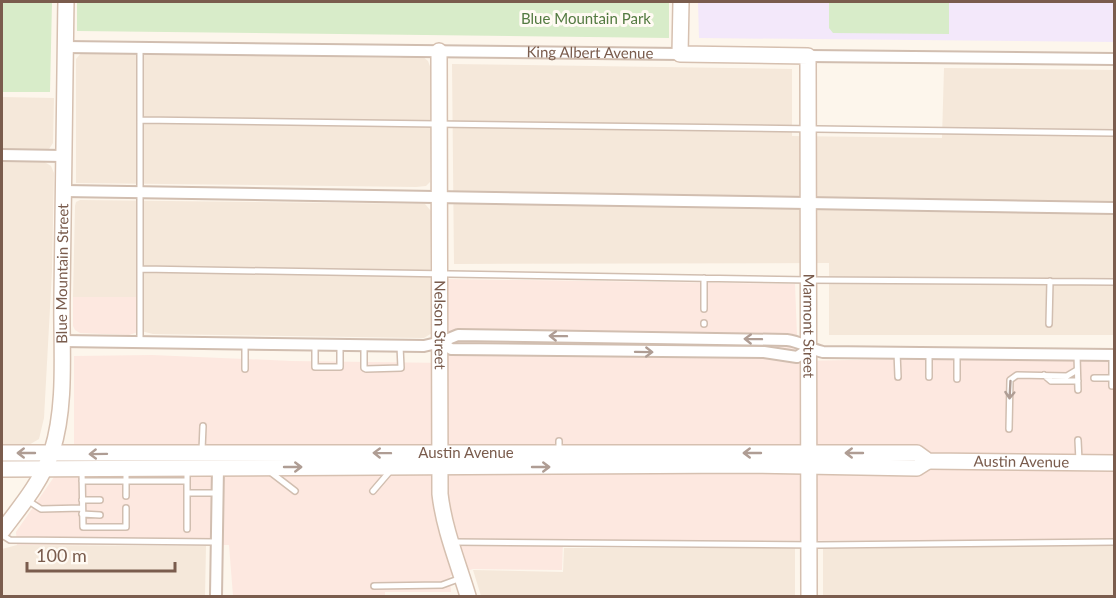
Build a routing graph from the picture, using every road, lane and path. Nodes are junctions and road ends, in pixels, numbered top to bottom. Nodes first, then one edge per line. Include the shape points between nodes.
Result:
1 (66, 2) edge
2 (681, 2) edge
3 (65, 47) junction
4 (140, 48) junction
5 (439, 51) junction
6 (680, 54) junction
7 (808, 56) junction
8 (1114, 59) edge
9 (140, 120) junction
10 (440, 123) junction
11 (809, 128) junction
12 (1114, 133) edge
13 (2, 155) edge
14 (63, 156) junction
15 (64, 191) junction
16 (140, 192) junction
17 (440, 198) junction
18 (808, 204) junction
19 (1114, 208) edge
20 (142, 269) junction
21 (440, 273) junction
22 (704, 278) junction
23 (809, 280) junction
24 (1050, 281) junction
25 (1114, 282) edge
26 (704, 309) dead end
27 (1049, 324) dead end
28 (62, 342) junction
29 (140, 342) junction
30 (244, 342) junction
31 (441, 342) junction
32 (315, 344) junction
33 (340, 344) junction
34 (364, 345) junction
35 (400, 345) junction
36 (809, 349) junction
37 (897, 352) junction
38 (929, 353) junction
39 (957, 353) junction
40 (1077, 355) junction
41 (1113, 355) edge
42 (244, 369) dead end
43 (1077, 370) junction
44 (1044, 375) junction
45 (898, 377) dead end
46 (929, 377) dead end
47 (1094, 378) dead end
48 (1112, 378) junction
49 (957, 379) dead end
50 (1078, 381) junction
51 (1112, 386) dead end
52 (1078, 390) dead end
53 (203, 426) dead end
54 (1010, 429) dead end
55 (1078, 440) dead end
56 (201, 452) junction
57 (228, 452) junction
58 (2, 453) edge
59 (51, 453) junction
60 (810, 459) junction
61 (440, 460) junction
62 (1079, 463) junction
63 (1114, 464) edge
64 (263, 466) junction
65 (218, 467) junction
66 (393, 467) junction
67 (45, 468) junction
68 (2, 469) edge
69 (187, 474) junction
70 (82, 475) junction
71 (126, 475) junction
72 (295, 491) dead end
73 (373, 491) dead end
74 (187, 493) junction
75 (218, 493) junction
76 (126, 496) dead end
77 (26, 499) junction
78 (82, 500) junction
79 (100, 500) dead end
80 (82, 511) junction
81 (117, 514) dead end
82 (100, 515) dead end
83 (187, 528) dead end
84 (2, 533) edge
85 (216, 542) junction
86 (450, 542) junction
87 (1114, 542) edge
88 (809, 545) junction
89 (462, 577) junction
90 (374, 586) dead end
91 (216, 597) edge
92 (468, 597) edge
93 (809, 597) edge

1 - 3 main road, Blue Mountain Street
2 - 6 main road
3 - 4 street, King Albert Avenue
3 - 14 main road, Blue Mountain Street
4 - 5 street, King Albert Avenue
4 - 9 lane
5 - 6 street, King Albert Avenue
5 - 10 main road, Nelson Street
6 - 7 main road, King Albert Avenue
7 - 8 street, King Albert Avenue
7 - 11 main road, Marmont Street
9 - 10 lane
9 - 16 lane
10 - 11 lane
10 - 17 main road, Nelson Street
11 - 12 lane
11 - 18 main road, Marmont Street
13 - 14 street
14 - 15 main road, Blue Mountain Street
15 - 16 street
15 - 28 main road, Blue Mountain Street
16 - 17 street
16 - 20 lane
17 - 18 street
17 - 21 main road, Nelson Street
18 - 19 street
18 - 23 main road, Marmont Street
20 - 21 lane
20 - 29 lane
21 - 22 lane
21 - 31 main road, Nelson Street
22 - 23 lane
22 - 26 lane
23 - 24 lane
23 - 36 main road, Marmont Street
24 - 25 lane
24 - 27 lane
28 - 29 street
28 - 59 main road, Blue Mountain Street via 58,423
29 - 30 street
30 - 32 street
30 - 42 lane
31 - 35 street
36 -> 31 street via 787,340 458,334
31 -> 36 street via 451,349 764,352 796,357
31 - 61 main road, Nelson Street
32 - 33 street
32 - 33 lane via 315,367 340,367
33 - 34 street
34 - 35 street
34 - 35 lane via 366,369 401,368
36 - 37 street
36 - 60 main road, Marmont Street
37 - 38 street
37 - 45 lane
38 - 39 street
38 - 46 lane
39 - 40 street
39 - 49 lane
40 - 41 street
40 - 43 lane
41 - 48 lane
43 - 44 lane via 1067,376
43 - 50 lane
44 - 50 lane via 1051,381
44 -> 54 lane via 1017,375 1010,380
47 - 48 lane
48 - 51 lane
50 - 52 lane
53 - 56 lane
55 - 62 lane
56 - 57 main road, Austin Avenue
56 -> 59 main road, Austin Avenue
61 -> 57 main road, Austin Avenue
57 - 65 main road
59 -> 58 main road, Austin Avenue
59 - 67 main road, Blue Mountain Street
61 -> 60 main road, Austin Avenue
60 -> 61 main road, Austin Avenue via 559,448
60 - 62 main road, Austin Avenue via 917,453 928,461
60 - 88 main road, Marmont Street
61 - 66 main road, Austin Avenue
61 - 86 main road, Nelson Street via 442,510
62 - 63 main road, Austin Avenue
64 - 65 main road, Austin Avenue
64 -> 66 main road, Austin Avenue
64 - 72 lane
65 - 69 main road, Austin Avenue
65 - 75 street
66 - 73 lane
67 - 68 main road, Austin Avenue
67 - 70 main road, Austin Avenue
67 - 77 main road, Blue Mountain Street
69 - 71 main road, Austin Avenue
69 - 74 lane
70 - 71 main road, Austin Avenue
70 - 78 lane
71 - 76 lane
74 - 75 lane
74 - 83 lane
75 - 85 street
77 - 80 lane via 41,509
77 - 84 main road, Blue Mountain Street
78 - 79 lane
78 - 80 lane
80 - 81 lane via 83,527 126,527 126,511
80 - 82 lane
84 - 85 lane via 10,540
85 - 91 street
86 - 88 lane
86 - 89 main road, Nelson Street
87 - 88 lane
88 - 93 main road, Marmont Street
89 - 90 lane via 442,585
89 - 92 main road, Nelson Street

